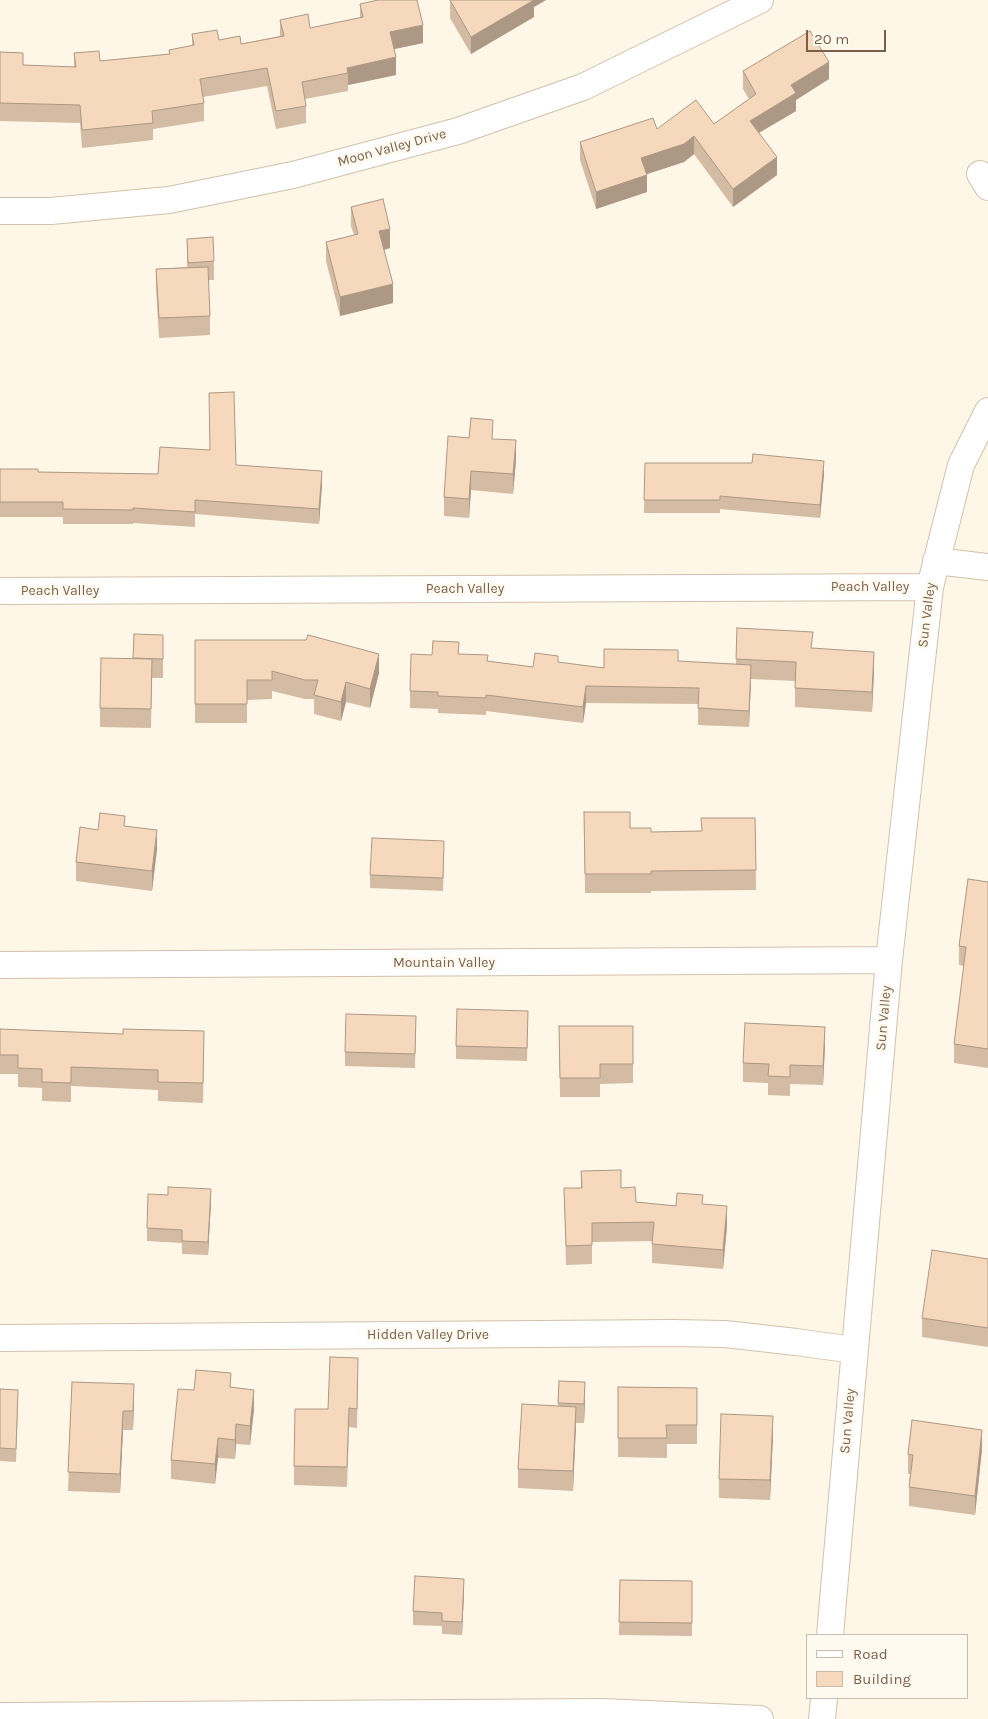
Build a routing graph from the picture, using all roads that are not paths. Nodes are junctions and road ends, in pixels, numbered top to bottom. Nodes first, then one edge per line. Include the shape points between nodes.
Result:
1 (760, 0) edge
2 (0, 211) edge
3 (988, 411) edge
4 (936, 561) junction
5 (988, 567) edge
6 (930, 587) junction
7 (0, 591) edge
8 (889, 960) junction
9 (0, 965) edge
10 (0, 1338) edge
11 (854, 1350) junction
12 (830, 1634) edge
13 (824, 1699) edge
14 (0, 1716) edge
15 (760, 1719) edge
16 (822, 1719) edge

1 - 2 street, Moon Valley Drive via 583,87 458,131 293,174 169,200 51,211
3 - 4 street, Sun Valley via 961,465
4 - 5 street
4 - 6 street, Sun Valley
6 - 7 street, Peach Valley
6 - 8 street, Sun Valley
8 - 9 street, Mountain Valley
8 - 11 street, Sun Valley
10 - 11 street, Hidden Valley Drive via 673,1333 725,1334
11 - 12 street, Sun Valley
13 - 16 street
14 - 15 street via 602,1712

